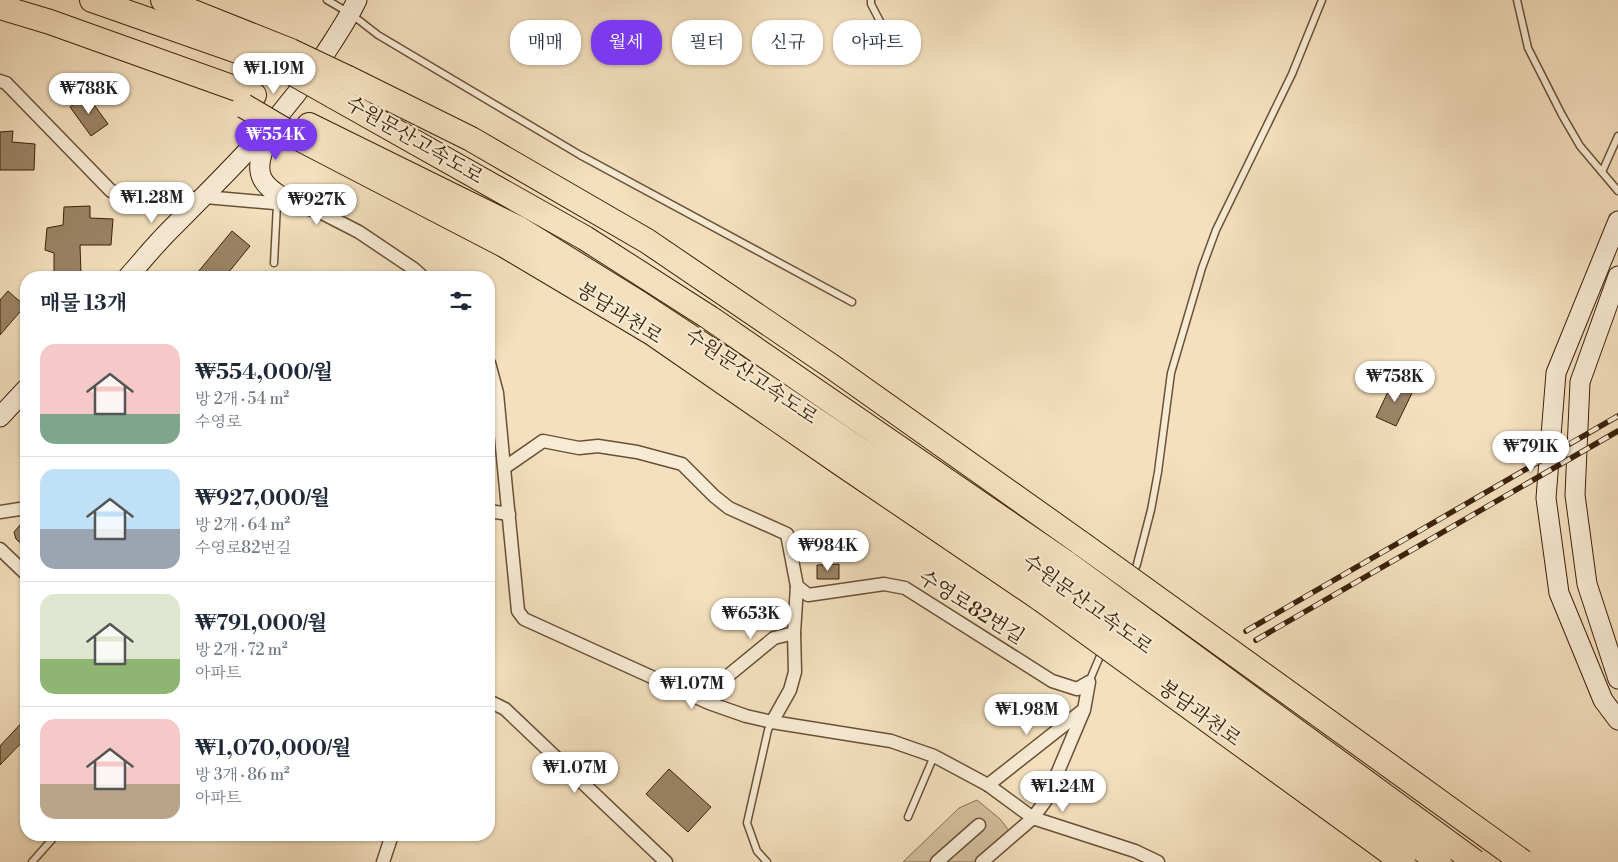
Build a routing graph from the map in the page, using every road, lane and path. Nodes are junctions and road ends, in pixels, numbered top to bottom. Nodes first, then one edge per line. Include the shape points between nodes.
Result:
1 (92, 0) edge
2 (163, 0) edge
3 (327, 0) edge
4 (871, 0) edge
5 (1322, 0) edge
6 (1516, 0) edge
7 (0, 7) edge
8 (354, 7) edge
9 (879, 20) edge
10 (0, 21) edge
11 (286, 58) junction
12 (0, 81) edge
13 (340, 87) junction
14 (249, 101) junction
15 (281, 114) junction
16 (1618, 136) edge
17 (1602, 172) junction
18 (1618, 191) edge
19 (204, 197) junction
20 (277, 204) junction
21 (297, 206) junction
22 (1618, 221) edge
23 (274, 263) dead end
24 (133, 271) edge
25 (416, 271) edge
26 (1618, 276) edge
27 (852, 302) dead end
28 (495, 389) edge
29 (20, 395) edge
30 (0, 417) edge
31 (504, 468) junction
32 (20, 509) edge
33 (0, 512) edge
34 (495, 512) edge
35 (509, 514) junction
36 (0, 549) edge
37 (20, 568) edge
38 (1055, 581) junction
39 (1130, 582) dead end
40 (797, 586) junction
41 (1123, 600) dead end
42 (1119, 610) dead end
43 (1115, 619) dead end
44 (1112, 628) dead end
45 (794, 633) junction
46 (1108, 637) dead end
47 (724, 679) dead end
48 (1618, 679) edge
49 (1089, 682) junction
50 (495, 704) edge
51 (1084, 710) junction
52 (1618, 720) edge
53 (772, 722) junction
54 (934, 756) junction
55 (988, 785) junction
56 (908, 817) dead end
57 (1033, 818) junction
58 (979, 825) dead end
59 (51, 841) edge
60 (390, 841) edge
61 (32, 862) edge
62 (383, 862) edge
63 (666, 862) edge
64 (767, 862) edge
65 (937, 862) edge
66 (982, 862) edge
67 (1158, 862) edge
68 (1402, 862) edge
69 (1439, 862) edge
70 (1475, 862) edge
71 (1523, 862) edge

1 - 11 highway, 수원문산고속도로
2 - 11 highway
3 - 8 lane
4 - 9 lane
5 - 39 lane via 1285,90 1216,230 1202,268 1172,373 1151,510
6 - 17 lane via 1528,48 1580,146
7 - 14 highway via 50,22
8 - 15 main road via 310,77
8 - 27 lane via 378,35 580,154
10 - 14 highway
11 - 13 highway, 수원문산고속도로, bridge
12 - 19 street via 6,83 111,190 161,202
13 - 38 highway, 수원문산고속도로 via 710,318
13 - 71 highway, bridge via 471,139 647,241 831,366
14 - 38 highway, 봉담과천로 via 504,244 652,333 840,463
15 - 19 main road
15 - 21 main road via 264,146 259,169 268,188
16 - 17 lane
17 - 18 lane
19 - 20 street
19 - 24 main road
20 - 21 street
20 - 23 lane
21 - 25 street via 322,213 359,232
22 - 52 main road via 1556,373 1546,498 1558,593 1603,700
26 - 48 main road via 1580,382 1575,494 1588,584
28 - 31 street
29 - 30 main road
31 - 35 street
31 - 40 street via 544,441 579,448 598,446 636,452 682,464 729,508 787,534
32 - 33 street
34 - 35 street
35 - 53 street via 521,617 709,703
36 - 37 street
38 - 68 highway, 봉담과천로, bridge
38 - 69 highway, 수원문산고속도로, bridge
38 - 70 highway, 수원문산고속도로, bridge
40 - 45 street
40 - 49 street, 수영로82번길 via 808,595 884,584 905,588 1052,681 1076,689
41 - 42 lane
43 - 44 lane
45 - 47 street via 774,638
45 - 53 street via 795,672 790,690
46 - 49 lane
49 - 51 street
50 - 63 street via 505,709
51 - 55 street
51 - 57 street via 1046,800
53 - 54 street via 891,741
53 - 64 lane via 747,823 757,851
54 - 55 street
54 - 56 lane
55 - 57 street
57 - 66 street
57 - 67 street via 1136,851
58 - 65 street
59 - 61 lane
60 - 62 street

